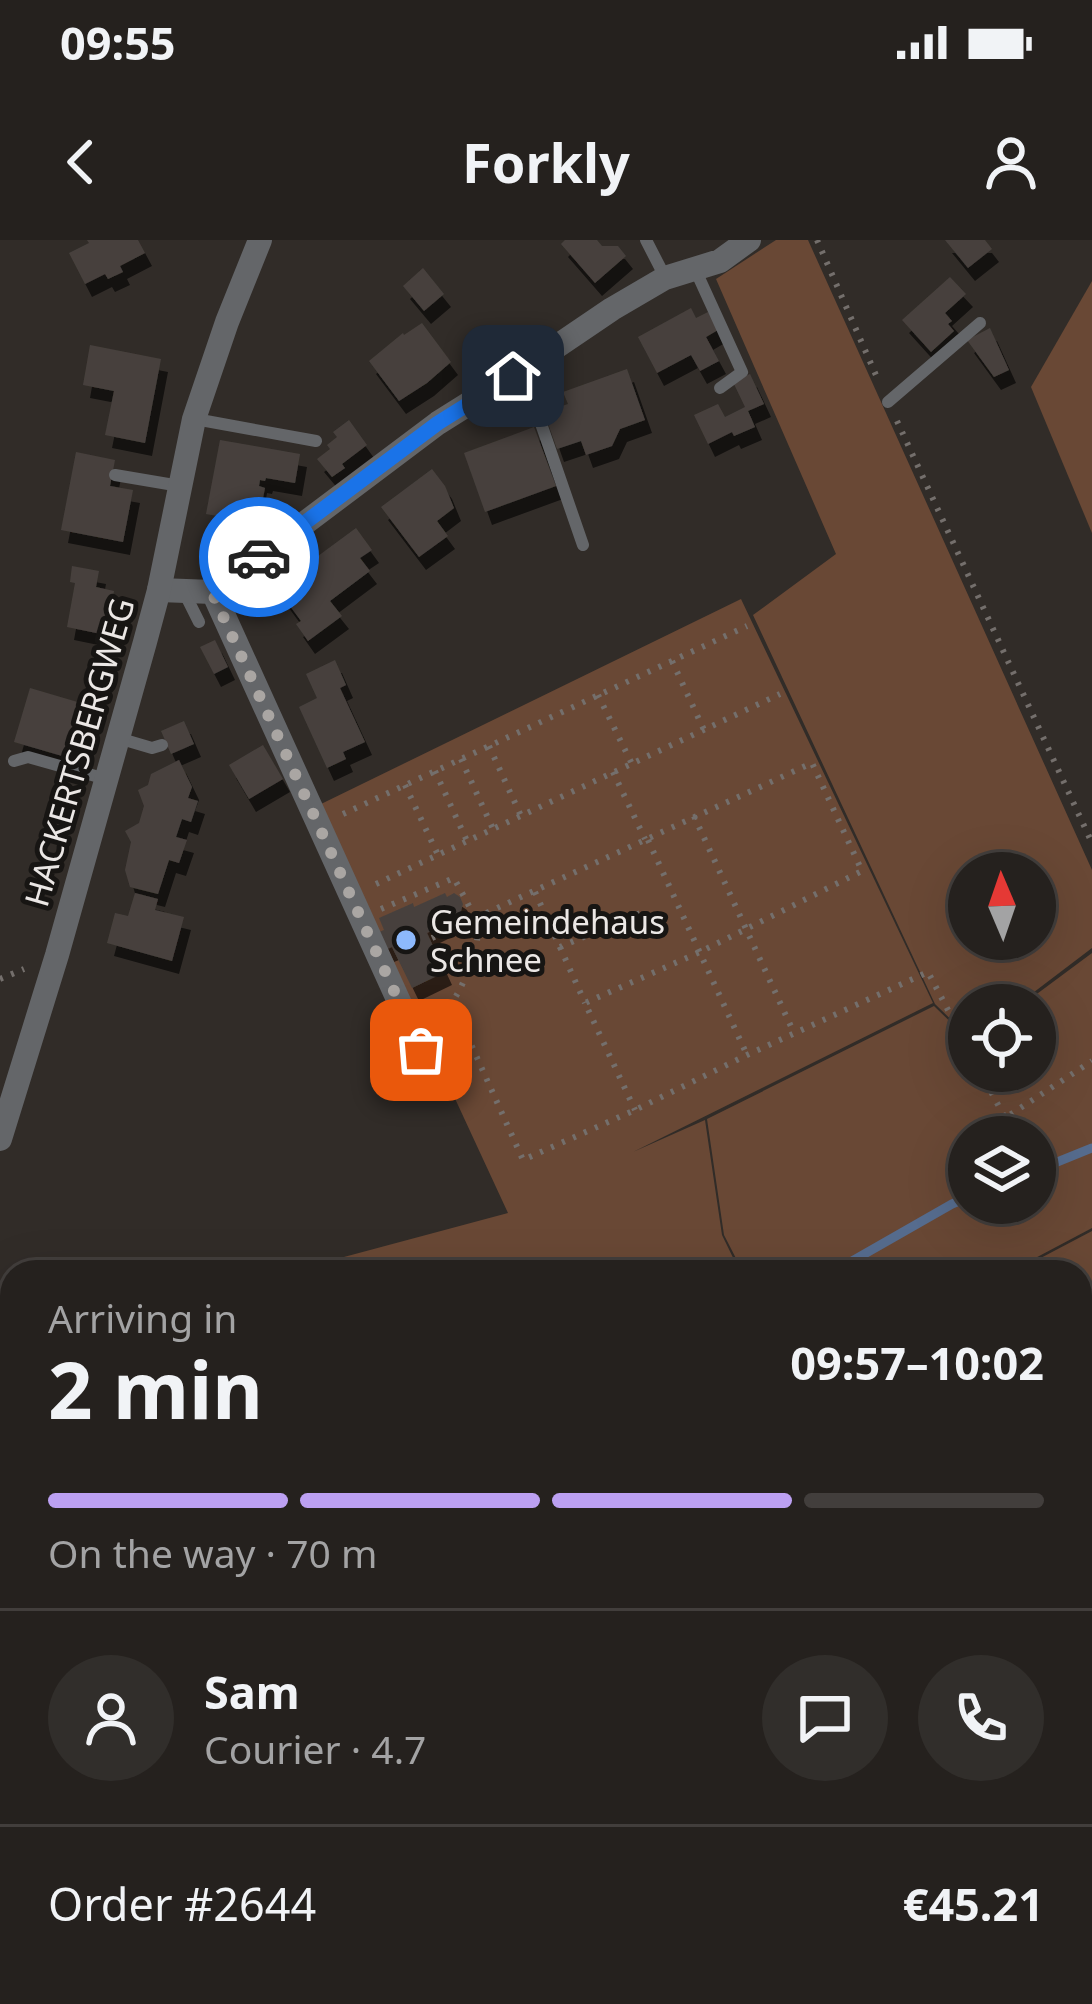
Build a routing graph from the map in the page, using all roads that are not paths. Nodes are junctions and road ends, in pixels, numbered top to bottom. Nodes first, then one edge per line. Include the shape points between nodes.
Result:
1 (260, 240) edge
2 (646, 240) edge
3 (749, 240) edge
4 (695, 269) junction
5 (665, 278) junction
6 (980, 323) dead end
7 (513, 376) junction
8 (720, 388) dead end
9 (888, 402) road end
10 (194, 419) junction
11 (316, 441) dead end
12 (115, 475) dead end
13 (180, 486) junction
14 (583, 545) dead end
15 (171, 591) junction
16 (212, 592) junction
17 (199, 622) dead end
18 (118, 738) junction
19 (162, 745) dead end
20 (14, 761) dead end
21 (106, 779) junction
22 (421, 1050) dead end
23 (0, 1138) edge

1 - 10 street, HACKERTSBERGWEG
2 - 5 lane
3 - 4 street
4 - 5 street
4 - 8 lane via 742,372
5 - 7 street
6 - 9 lane
7 - 14 lane via 537,412
7 - 16 street
10 - 11 lane
10 - 13 street, HACKERTSBERGWEG
12 - 13 lane
13 - 15 street, HACKERTSBERGWEG
15 - 16 street, HACKERTSBERGWEG
15 - 17 lane
15 - 18 street, HACKERTSBERGWEG
16 - 22 street
18 - 19 lane
18 - 21 street, HACKERTSBERGWEG
20 - 21 lane via 28,757
21 - 23 street, HACKERTSBERGWEG

